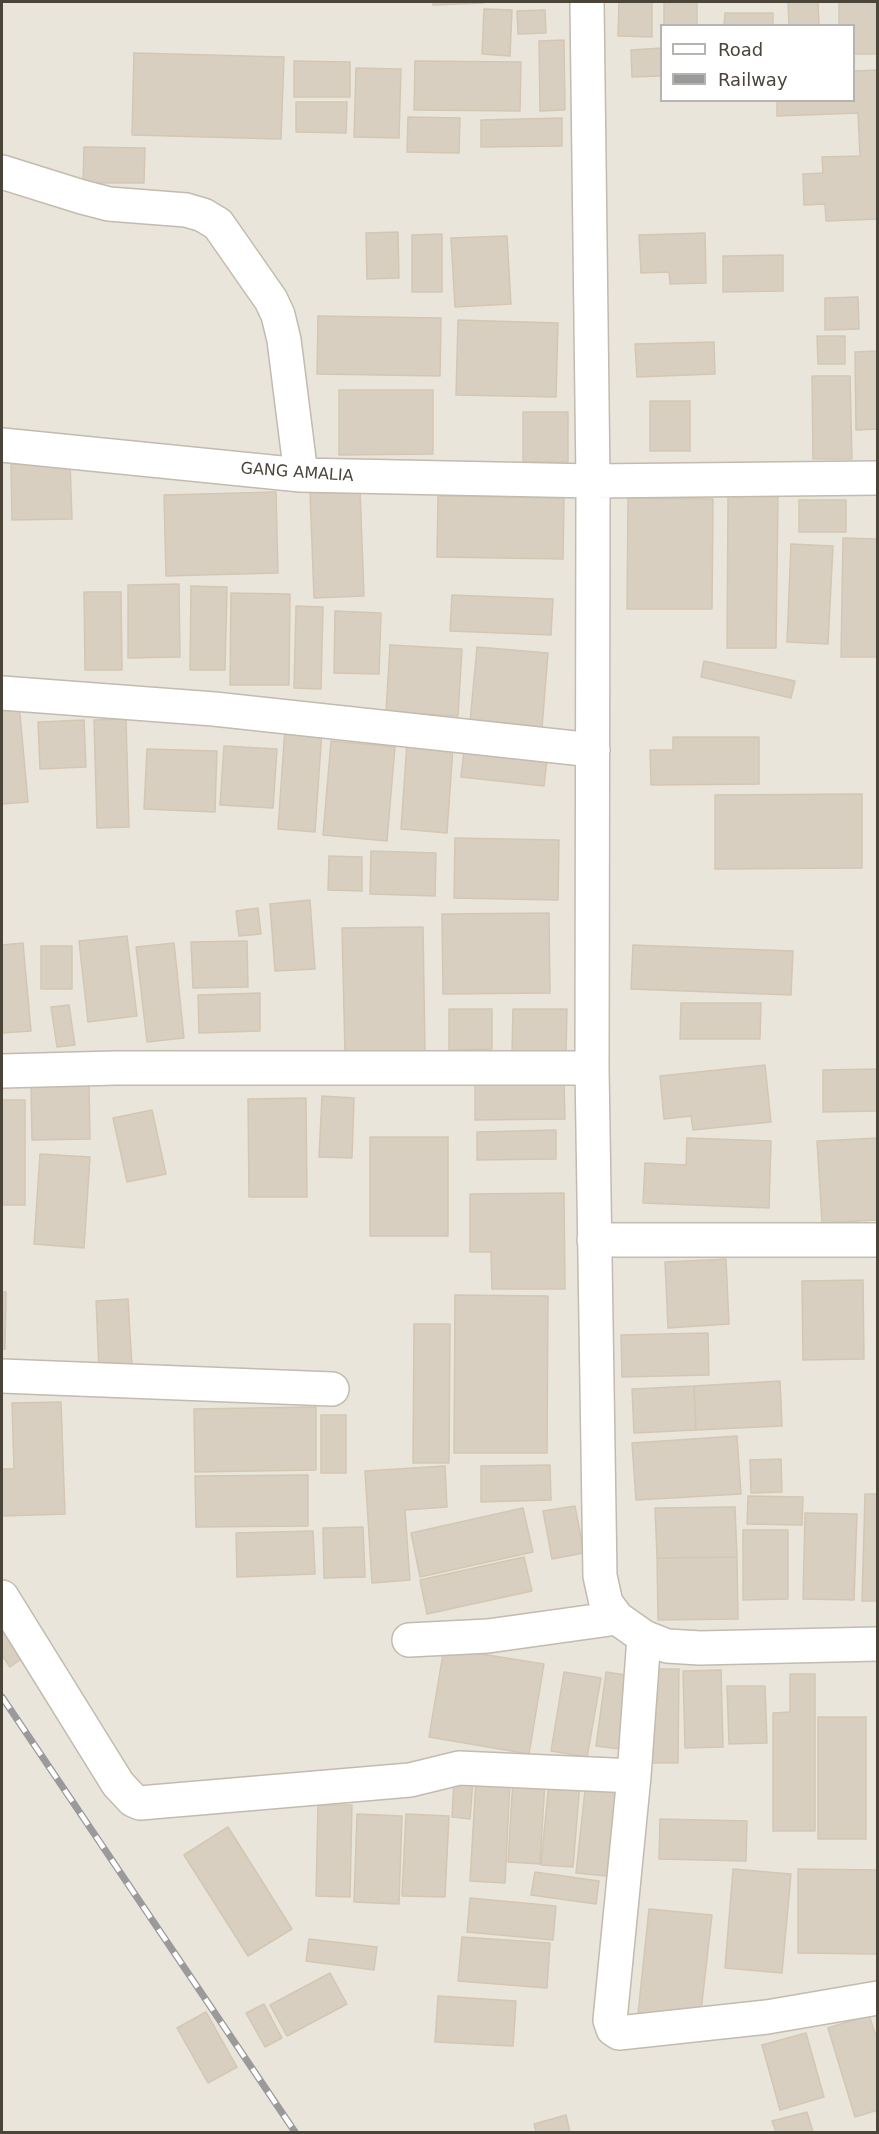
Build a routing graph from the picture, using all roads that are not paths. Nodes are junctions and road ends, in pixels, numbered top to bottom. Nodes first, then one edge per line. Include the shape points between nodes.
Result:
1 (587, 2) edge
2 (2, 172) edge
3 (2, 445) edge
4 (301, 476) junction
5 (878, 478) edge
6 (593, 481) junction
7 (2, 693) edge
8 (593, 750) junction
9 (592, 1068) junction
10 (2, 1071) edge
11 (594, 1240) junction
12 (878, 1240) edge
13 (2, 1376) edge
14 (332, 1389) dead end
15 (2, 1597) edge
16 (617, 1618) junction
17 (644, 1637) junction
18 (409, 1640) dead end
19 (878, 1644) edge
20 (634, 1776) junction
21 (878, 1998) edge

1 - 6 street
2 - 4 street via 109,204 186,210 218,224 278,315
3 - 4 street, GANG AMALIA
4 - 6 street, GANG AMALIA
5 - 6 street, GANG AMALIA
6 - 8 street
7 - 8 street via 213,709
8 - 9 street
9 - 10 street
9 - 11 street
11 - 12 street
11 - 16 street via 600,1576 606,1603
13 - 14 street
15 - 20 street via 118,1784 140,1803 410,1780 459,1768
16 - 17 street
16 - 18 street via 488,1636
17 - 19 street via 667,1646 700,1648
17 - 20 street
20 - 21 street via 610,2020 613,2029 620,2033 767,2017

